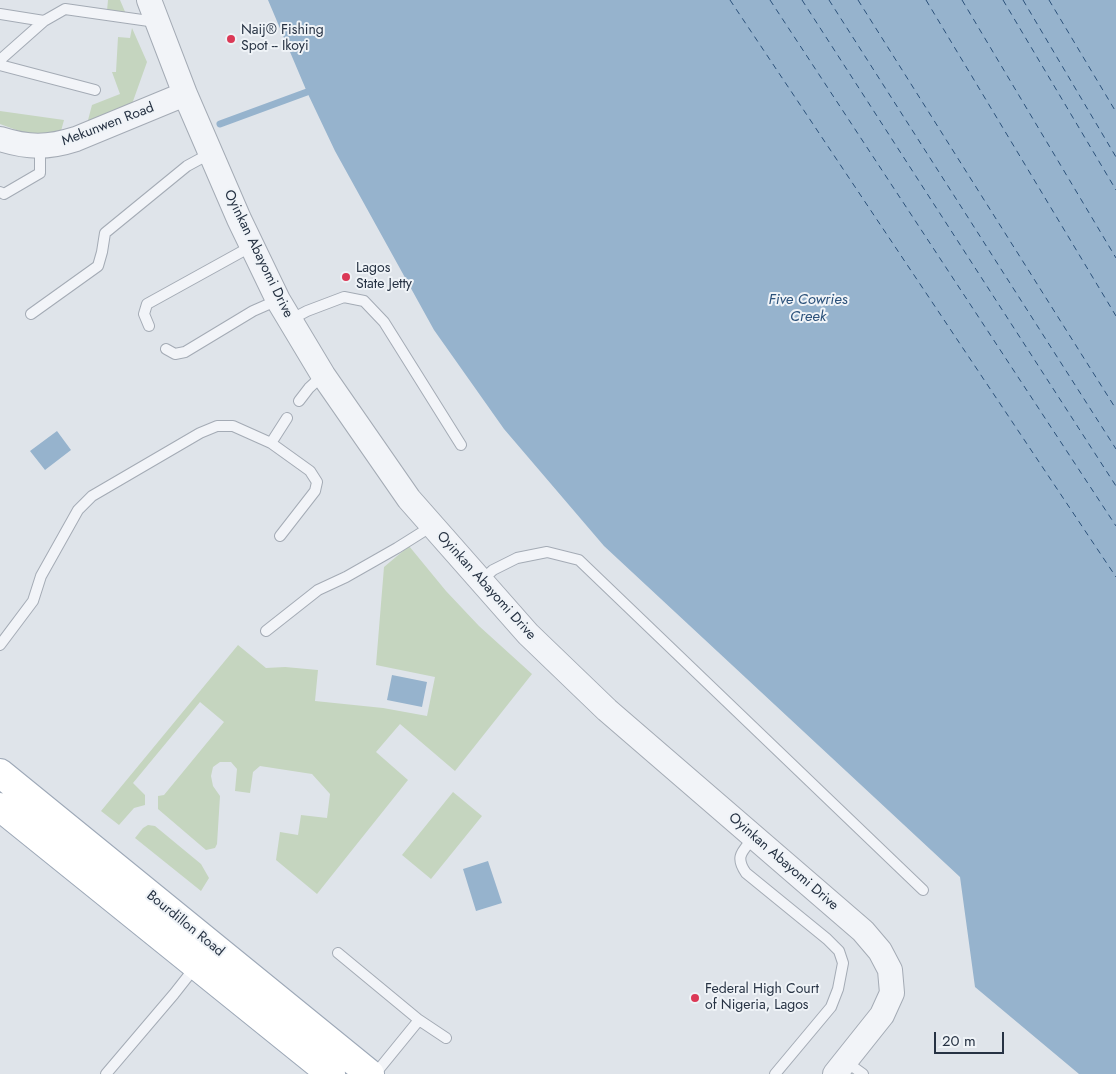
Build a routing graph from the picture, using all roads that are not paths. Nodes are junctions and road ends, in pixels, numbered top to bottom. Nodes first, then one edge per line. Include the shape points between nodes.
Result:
1 (149, 0) edge
2 (66, 5) edge
3 (0, 14) edge
4 (44, 21) junction
5 (157, 22) junction
6 (0, 60) edge
7 (0, 65) edge
8 (95, 90) dead end
9 (185, 94) junction
10 (0, 139) edge
11 (40, 147) junction
12 (211, 153) junction
13 (1, 196) edge
14 (252, 246) junction
15 (284, 310) junction
16 (31, 314) dead end
17 (149, 326) dead end
18 (166, 349) dead end
19 (323, 375) junction
20 (299, 401) dead end
21 (287, 418) dead end
22 (271, 444) junction
23 (461, 445) dead end
24 (432, 526) junction
25 (280, 536) dead end
26 (481, 581) junction
27 (266, 632) dead end
28 (0, 645) edge
29 (0, 773) edge
30 (0, 806) edge
31 (754, 837) junction
32 (923, 890) dead end
33 (338, 953) dead end
34 (196, 965) junction
35 (419, 1020) junction
36 (446, 1038) dead end
37 (848, 1070) edge
38 (106, 1074) edge
39 (331, 1074) edge
40 (370, 1074) edge
41 (375, 1074) edge
42 (774, 1074) edge

1 - 5 street, Oyinkan Abayomi Drive
2 - 4 lane
2 - 5 lane
3 - 4 lane
4 - 6 lane
5 - 9 street, Oyinkan Abayomi Drive
7 - 8 lane
9 - 11 street, Mekunwen Road via 76,139
9 - 12 street, Oyinkan Abayomi Drive
10 - 11 street, Mekunwen Road
11 - 13 lane via 40,173
12 - 14 street, Oyinkan Abayomi Drive
12 - 16 lane via 187,166 105,234 98,266
14 - 15 street, Oyinkan Abayomi Drive
14 - 17 lane via 147,304 144,314
15 - 18 lane via 253,311 185,352 175,354
15 - 19 street, Oyinkan Abayomi Drive
15 - 23 lane via 307,311 344,297 364,301 384,322
19 - 20 lane
19 - 24 street, Oyinkan Abayomi Drive via 403,491
21 - 22 lane
22 - 25 lane via 310,471 317,482 315,491
22 - 28 lane via 232,426 217,426 92,496 78,510 41,576 33,601
24 - 26 street, Oyinkan Abayomi Drive
24 - 27 lane via 318,590
26 - 31 street, Oyinkan Abayomi Drive via 528,634 607,710
26 - 32 lane via 493,570 517,558 547,552 579,560
29 - 40 main road, Bourdillon Road
30 - 34 main road, Bourdillon Road
31 - 37 street, Oyinkan Abayomi Drive via 863,931 880,951 890,970 892,993
31 - 42 lane via 740,854 740,865 827,939 839,951 843,963 831,1007
33 - 35 lane
34 - 38 lane
34 - 39 main road, Bourdillon Road
35 - 36 lane
35 - 41 lane

